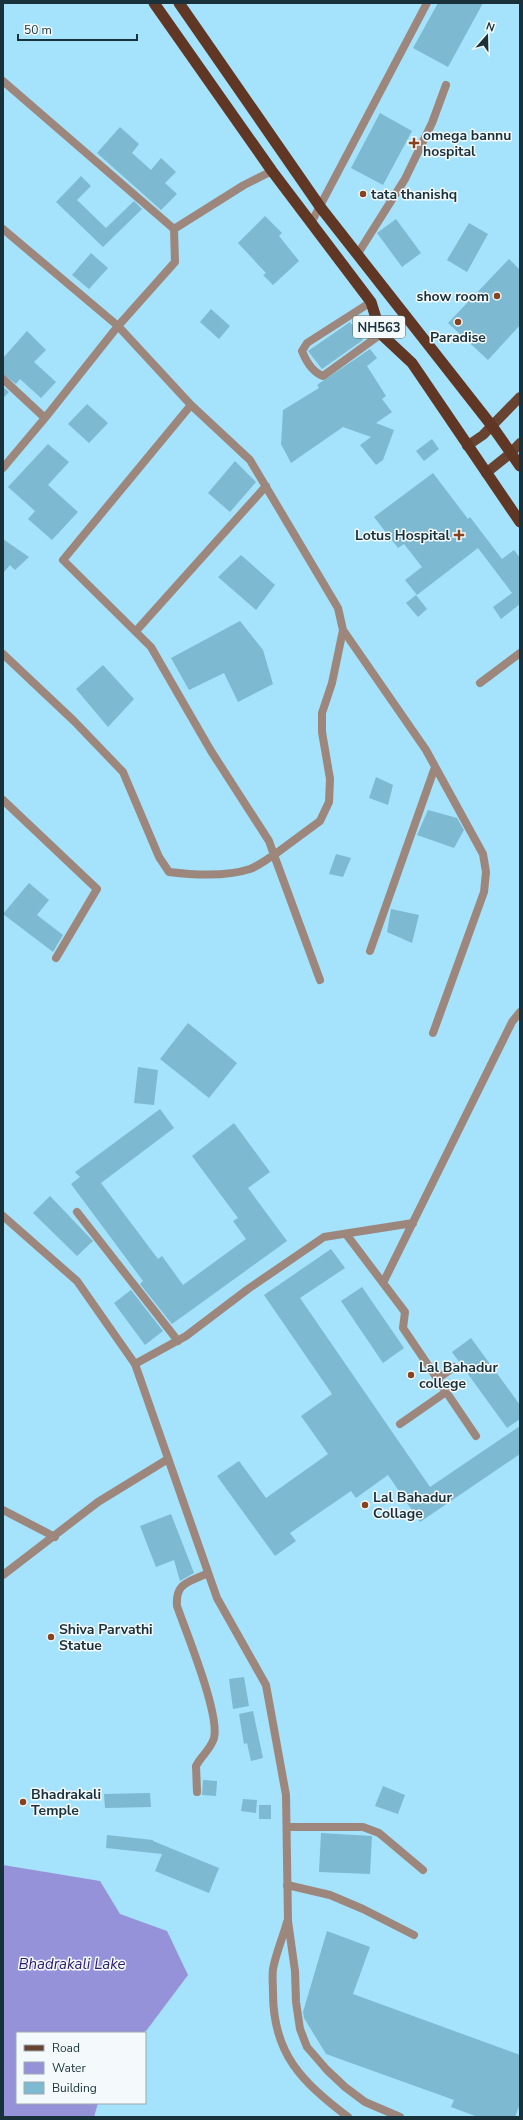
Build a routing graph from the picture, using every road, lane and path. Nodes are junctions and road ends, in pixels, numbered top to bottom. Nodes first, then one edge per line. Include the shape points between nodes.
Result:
1 (154, 3) edge
2 (179, 3) edge
3 (427, 3) edge
4 (3, 81) edge
5 (446, 85) dead end
6 (272, 171) junction
7 (321, 208) junction
8 (312, 223) junction
9 (3, 229) edge
10 (174, 229) junction
11 (357, 254) junction
12 (371, 302) junction
13 (118, 326) junction
14 (381, 334) junction
15 (3, 379) edge
16 (520, 397) edge
17 (191, 404) junction
18 (46, 418) junction
19 (492, 426) junction
20 (520, 443) edge
21 (467, 446) junction
22 (511, 453) junction
23 (520, 466) edge
24 (3, 468) edge
25 (486, 474) junction
26 (266, 486) junction
27 (520, 522) edge
28 (343, 630) junction
29 (136, 632) junction
30 (520, 653) edge
31 (3, 654) edge
32 (480, 683) dead end
33 (435, 767) junction
34 (3, 800) edge
35 (274, 855) junction
36 (370, 951) dead end
37 (56, 958) dead end
38 (320, 980) dead end
39 (520, 1012) edge
40 (433, 1033) dead end
41 (77, 1212) dead end
42 (3, 1216) edge
43 (413, 1223) junction
44 (346, 1234) junction
45 (383, 1283) junction
46 (178, 1341) junction
47 (135, 1364) junction
48 (454, 1367) dead end
49 (437, 1379) junction
50 (446, 1392) junction
51 (400, 1424) dead end
52 (476, 1436) dead end
53 (168, 1459) junction
54 (3, 1510) edge
55 (55, 1537) junction
56 (208, 1573) junction
57 (3, 1575) edge
58 (197, 1792) dead end
59 (287, 1827) junction
60 (423, 1870) dead end
61 (287, 1886) junction
62 (288, 1921) junction
63 (414, 1934) dead end
64 (348, 2117) edge
65 (400, 2117) edge

1 - 6 highway, NH563
2 - 7 highway, NH563
3 - 7 street
4 - 10 street
5 - 11 street via 424,140 405,178
6 - 8 highway, NH563
6 - 10 street via 244,185
7 - 8 street
7 - 11 highway, NH563
8 - 12 highway, NH563
9 - 13 street
10 - 13 street via 175,262
11 - 19 highway, NH563
12 - 14 highway, NH563
12 - 14 street via 307,343 302,351 317,374 323,376
13 - 17 street
13 - 18 street
14 - 21 highway, NH563 via 412,363
15 - 18 street
16 - 19 main road
17 - 26 street via 250,460
17 - 29 street via 63,560
18 - 24 street
19 - 21 main road
19 - 22 highway, NH563
20 - 22 main road
21 - 25 highway, NH563
22 - 23 highway, NH563
22 - 25 main road
25 - 27 highway, NH563
26 - 28 street via 338,608
26 - 29 street
28 - 33 street via 426,750
28 - 35 street via 332,683 322,713 322,732 330,780 329,802 320,821
29 - 35 street via 151,647 211,751 270,841
30 - 32 street
31 - 35 street via 74,721 122,772 159,857 169,872 226,873 250,869
33 - 36 street
33 - 40 street via 483,854 486,872 484,892
34 - 37 street via 97,890
35 - 38 street
39 - 43 street via 512,1022
41 - 46 street
42 - 47 street via 77,1281
43 - 44 street
43 - 45 street
44 - 45 street
44 - 46 street via 324,1238
45 - 49 street via 405,1312 403,1328
46 - 47 street
47 - 53 street
48 - 49 street
49 - 50 street
50 - 51 street
50 - 52 street
53 - 55 street via 98,1502
53 - 56 street
54 - 55 street
55 - 57 street
56 - 58 street via 182,1585 176,1596 177,1606 211,1705 214,1723 215,1736 212,1744 196,1766
56 - 59 street via 217,1598 266,1685 286,1795
59 - 60 street via 363,1827 379,1833
59 - 61 street
61 - 62 street
61 - 63 street via 330,1895
62 - 64 street via 273,1969 273,2004 278,2035 288,2059 311,2086
62 - 65 street via 300,2029 307,2047 345,2087 365,2102

